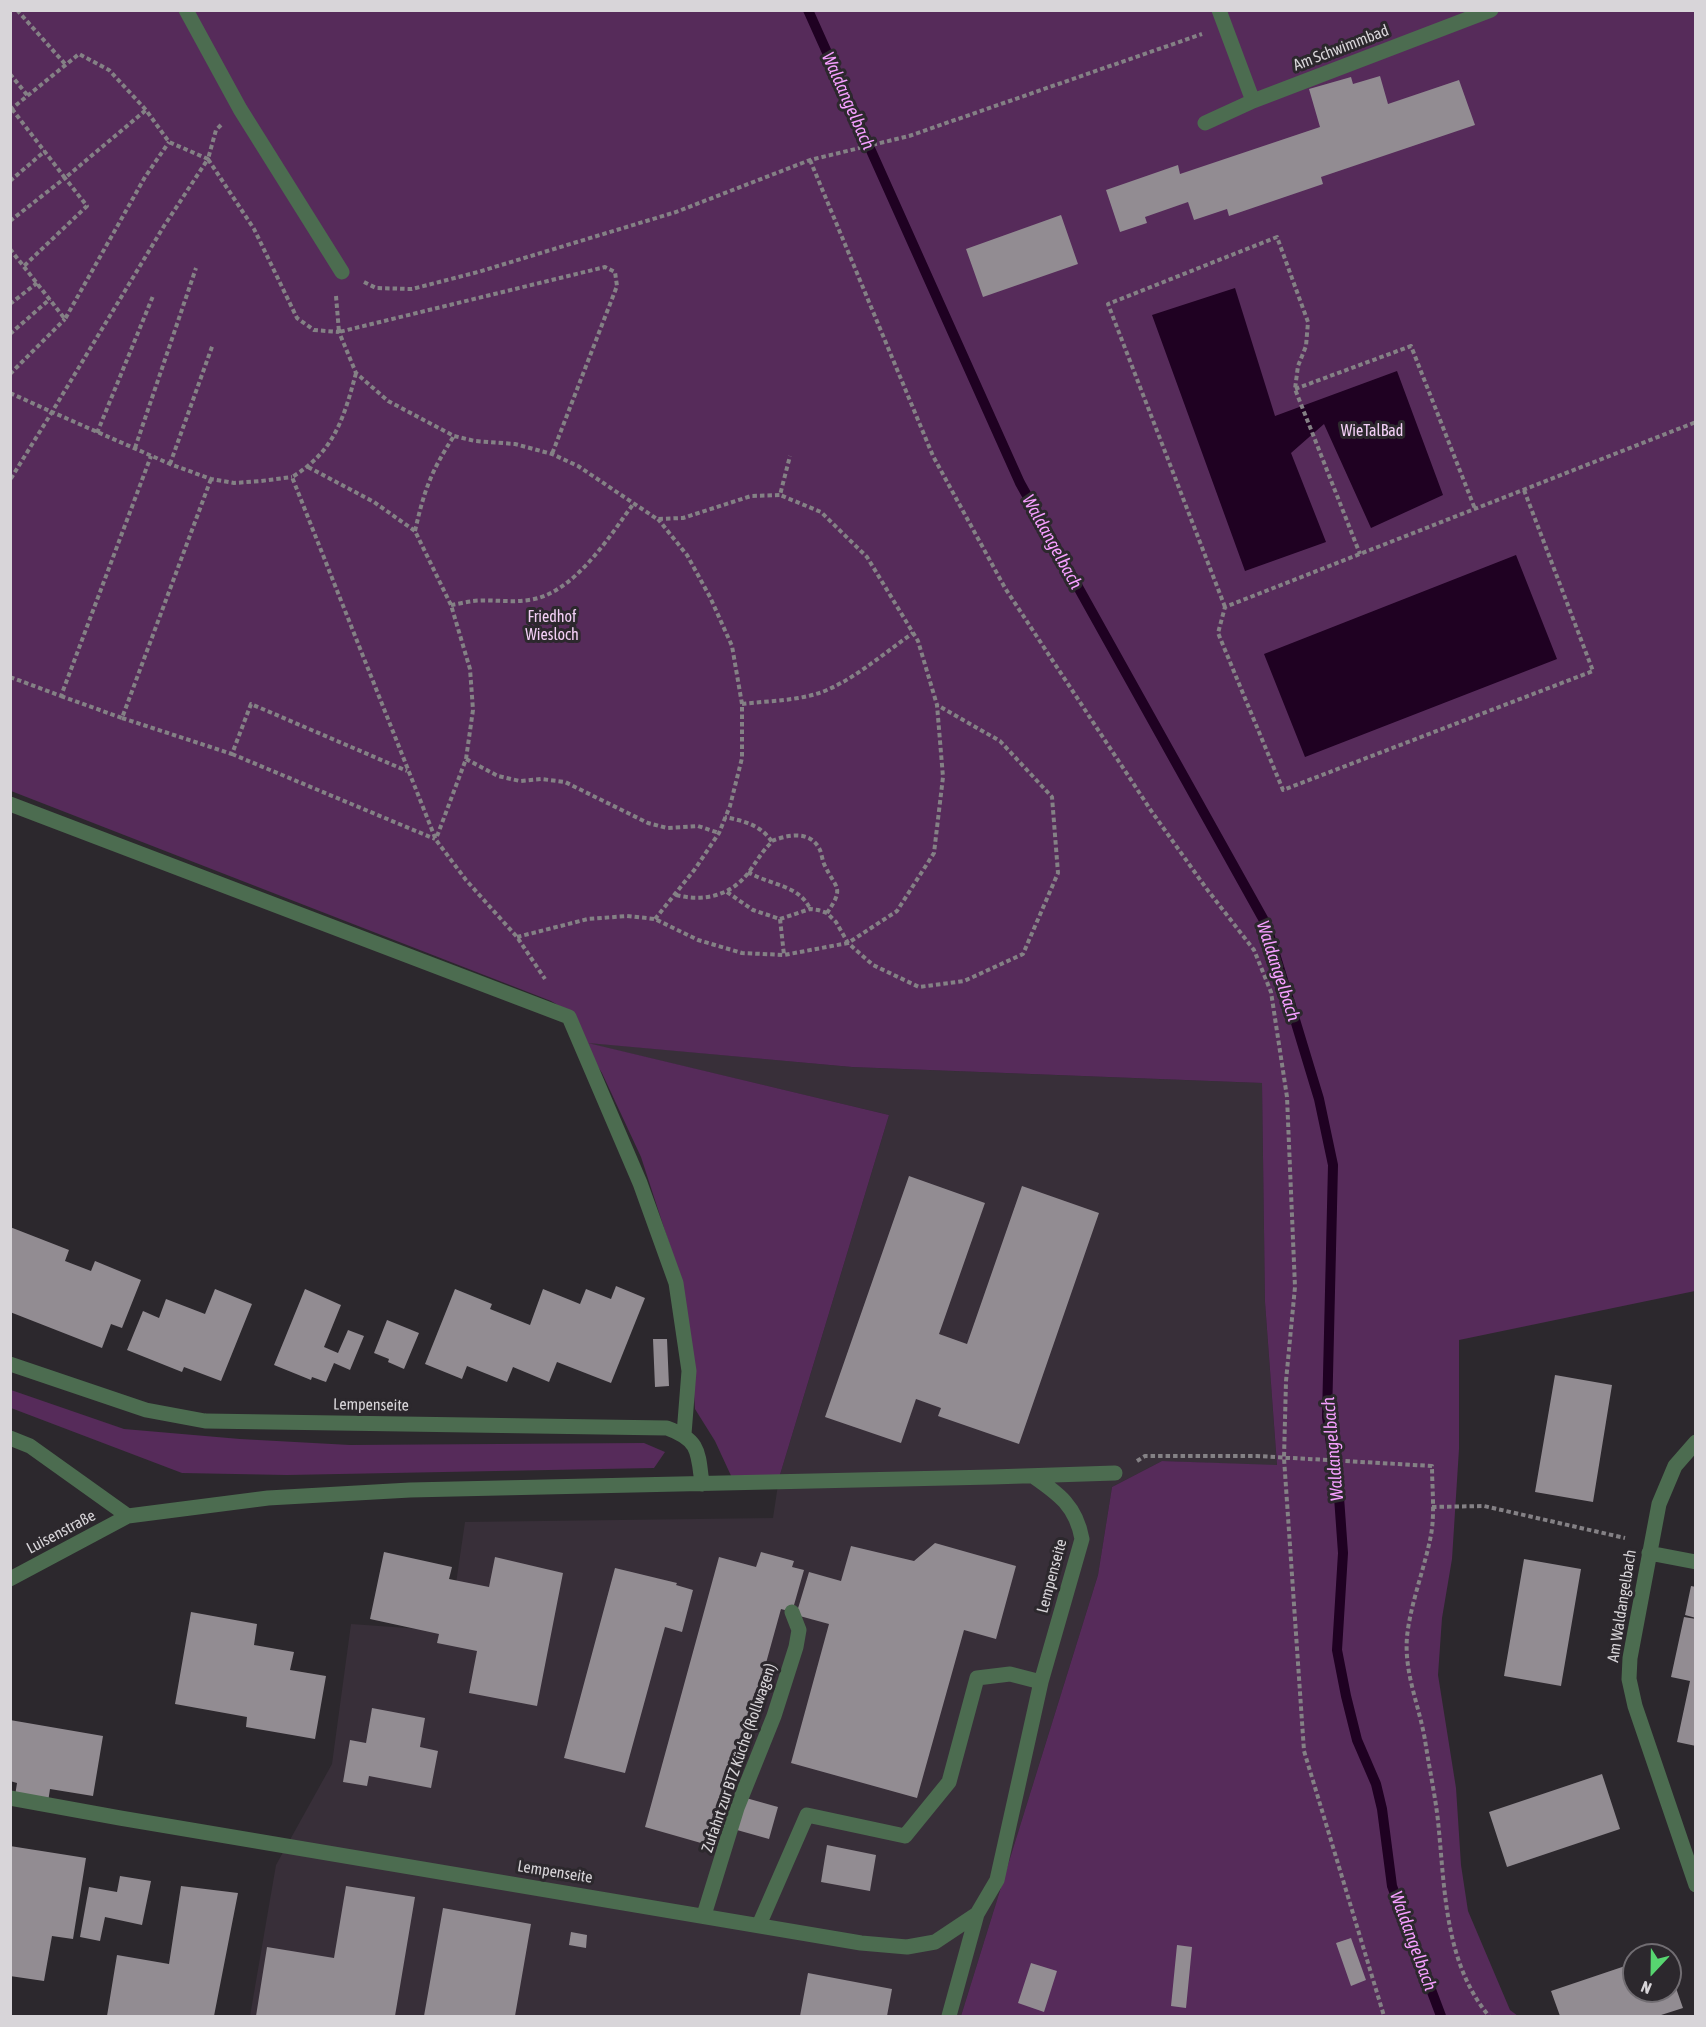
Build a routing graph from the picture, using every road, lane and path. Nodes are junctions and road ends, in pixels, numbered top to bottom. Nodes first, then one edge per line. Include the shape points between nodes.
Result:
1 (17, 10) edge
2 (186, 10) edge
3 (1219, 10) edge
4 (1491, 10) edge
5 (1226, 26) junction
6 (66, 65) junction
7 (10, 74) edge
8 (28, 96) junction
9 (1253, 101) junction
10 (11, 109) edge
11 (240, 109) junction
12 (146, 110) junction
13 (1205, 123) dead end
14 (169, 142) junction
15 (45, 151) junction
16 (208, 159) junction
17 (810, 160) junction
18 (65, 177) junction
19 (10, 181) edge
20 (10, 221) edge
21 (11, 251) edge
22 (24, 266) junction
23 (196, 268) dead end
24 (342, 272) junction
25 (37, 283) junction
26 (153, 296) dead end
27 (50, 299) junction
28 (10, 304) edge
29 (65, 319) junction
30 (339, 332) junction
31 (10, 334) edge
32 (213, 344) dead end
33 (356, 373) junction
34 (10, 374) edge
35 (1295, 389) junction
36 (10, 393) edge
37 (52, 412) junction
38 (1695, 422) edge
39 (98, 432) junction
40 (454, 436) junction
41 (135, 448) junction
42 (552, 454) junction
43 (151, 456) junction
44 (790, 456) dead end
45 (170, 464) junction
46 (308, 467) junction
47 (291, 477) junction
48 (211, 479) junction
49 (10, 480) edge
50 (1524, 490) junction
51 (780, 495) junction
52 (634, 503) junction
53 (1475, 509) junction
54 (657, 519) junction
55 (415, 531) junction
56 (1360, 554) junction
57 (451, 605) junction
58 (1226, 607) junction
59 (913, 633) junction
60 (10, 677) edge
61 (62, 696) junction
62 (742, 704) junction
63 (937, 705) junction
64 (122, 718) junction
65 (232, 754) junction
66 (465, 759) junction
67 (408, 771) junction
68 (10, 804) edge
69 (725, 818) junction
70 (719, 833) junction
71 (436, 840) junction
72 (772, 842) junction
73 (748, 872) junction
74 (727, 892) junction
75 (676, 895) junction
76 (810, 909) junction
77 (827, 913) junction
78 (654, 919) junction
79 (780, 919) junction
80 (848, 943) junction
81 (784, 955) junction
82 (10, 1364) edge
83 (684, 1434) junction
84 (10, 1438) edge
85 (1695, 1442) edge
86 (1284, 1458) junction
87 (1115, 1473) joint
88 (1033, 1476) junction
89 (702, 1484) junction
90 (1432, 1507) junction
91 (128, 1516) junction
92 (1650, 1549) junction
93 (1695, 1562) edge
94 (10, 1579) edge
95 (792, 1612) dead end
96 (1041, 1682) junction
97 (10, 1798) edge
98 (1695, 1885) edge
99 (977, 1914) junction
100 (704, 1915) junction
101 (759, 1924) junction
102 (949, 2016) edge
103 (1384, 2016) edge
104 (1489, 2016) edge

1 - 6 path
2 - 11 street
3 - 5 street
4 - 9 street, Am Schwimmbad
5 - 9 street
5 - 17 path via 909,136
6 - 8 path
6 - 12 path via 79,54 109,70
7 - 8 path
8 - 10 path
9 - 13 street, Am Schwimmbad
10 - 15 path
11 - 16 path via 216,130
11 - 24 street
12 - 14 path
12 - 18 path
14 - 16 path
14 - 29 path
15 - 18 path
15 - 19 path
16 - 30 path via 254,229 297,318 314,330
16 - 37 path
17 - 24 path via 676,212 412,289 376,288
17 - 86 path via 933,456 1005,588 1152,812 1254,950 1271,992 1287,1097 1295,1287
18 - 20 path
18 - 22 path via 87,206
21 - 22 path
22 - 25 path
23 - 41 path
24 - 30 path via 336,291
25 - 27 path
25 - 28 path
26 - 39 path
27 - 29 path
27 - 31 path
29 - 34 path
30 - 33 path
30 - 42 path via 604,267 615,272 617,286
32 - 45 path
33 - 40 path via 387,401
33 - 46 path via 341,423 329,446
35 - 53 path via 1411,346
35 - 56 path
35 - 58 path via 1308,322 1277,237 1108,304
36 - 37 path
37 - 39 path
37 - 49 path
38 - 50 path
39 - 41 path
40 - 42 path via 516,444
40 - 55 path via 431,474
41 - 43 path
42 - 52 path via 578,466
43 - 45 path
43 - 61 path
44 - 51 path
45 - 48 path
46 - 47 path
46 - 55 path via 374,502
47 - 48 path via 234,483
47 - 67 path
48 - 64 path
50 - 53 path
50 - 58 path via 1593,671 1283,790 1218,633
51 - 54 path via 751,496 683,518
51 - 59 path via 821,512 867,557
52 - 54 path
52 - 57 path via 595,556 549,594 529,600
53 - 56 path
54 - 62 path via 687,555 710,597 732,646
55 - 57 path
56 - 58 path
57 - 66 path via 470,669 473,710
59 - 62 path via 834,687 796,698
59 - 63 path
60 - 61 path
61 - 64 path
62 - 69 path via 742,758
63 - 80 path via 943,777 934,853 897,911
63 - 80 path via 1000,741 1052,797 1058,873 1023,954 964,981 919,987 873,965
64 - 65 path
65 - 67 path via 251,704
65 - 71 path
66 - 70 path via 498,776 520,781 565,782 648,823 667,828 698,826
66 - 71 path
67 - 71 path
68 - 83 street via 569,1017 640,1183 676,1283 689,1371
69 - 70 path
69 - 72 path via 758,827
70 - 75 path
71 - 78 path via 517,937 588,919
72 - 73 path
72 - 77 path via 799,835 819,847 825,867 836,883 834,904
73 - 74 path
73 - 76 path via 800,894
74 - 75 path via 692,899
74 - 79 path via 753,910
75 - 78 path
76 - 77 path
76 - 79 path
77 - 80 path
78 - 81 path via 698,940 742,953
79 - 81 path
80 - 81 path
82 - 83 street, Lempenseite via 147,1410 205,1421 586,1425 667,1428
83 - 89 street via 698,1451
84 - 91 street via 30,1446
85 - 92 street, Am Waldangelbach via 1675,1466 1659,1504
86 - 87 path via 1145,1456
86 - 90 path via 1432,1466
86 - 103 path via 1304,1751
87 - 88 street
88 - 89 street
88 - 96 street, Lempenseite via 1068,1505 1082,1539
89 - 91 street via 410,1490 268,1498
90 - 92 path via 1484,1506
90 - 104 path via 1431,1533 1407,1635 1407,1661 1438,1820 1451,1936 1467,1980
91 - 94 street, Luisenstraße
92 - 93 street
92 - 98 street, Am Waldangelbach via 1629,1679
95 - 100 street, Zufahrt zur BTZ Küche (Rollwagen) via 799,1629 796,1647 770,1727 737,1808
96 - 99 street, Lempenseite via 997,1880
96 - 101 street via 1010,1674 977,1678 949,1782 905,1836 807,1815
97 - 100 street, Lempenseite
99 - 101 street, Lempenseite via 935,1942 907,1947 861,1943
99 - 102 street, Lempenseite
100 - 101 street, Lempenseite

